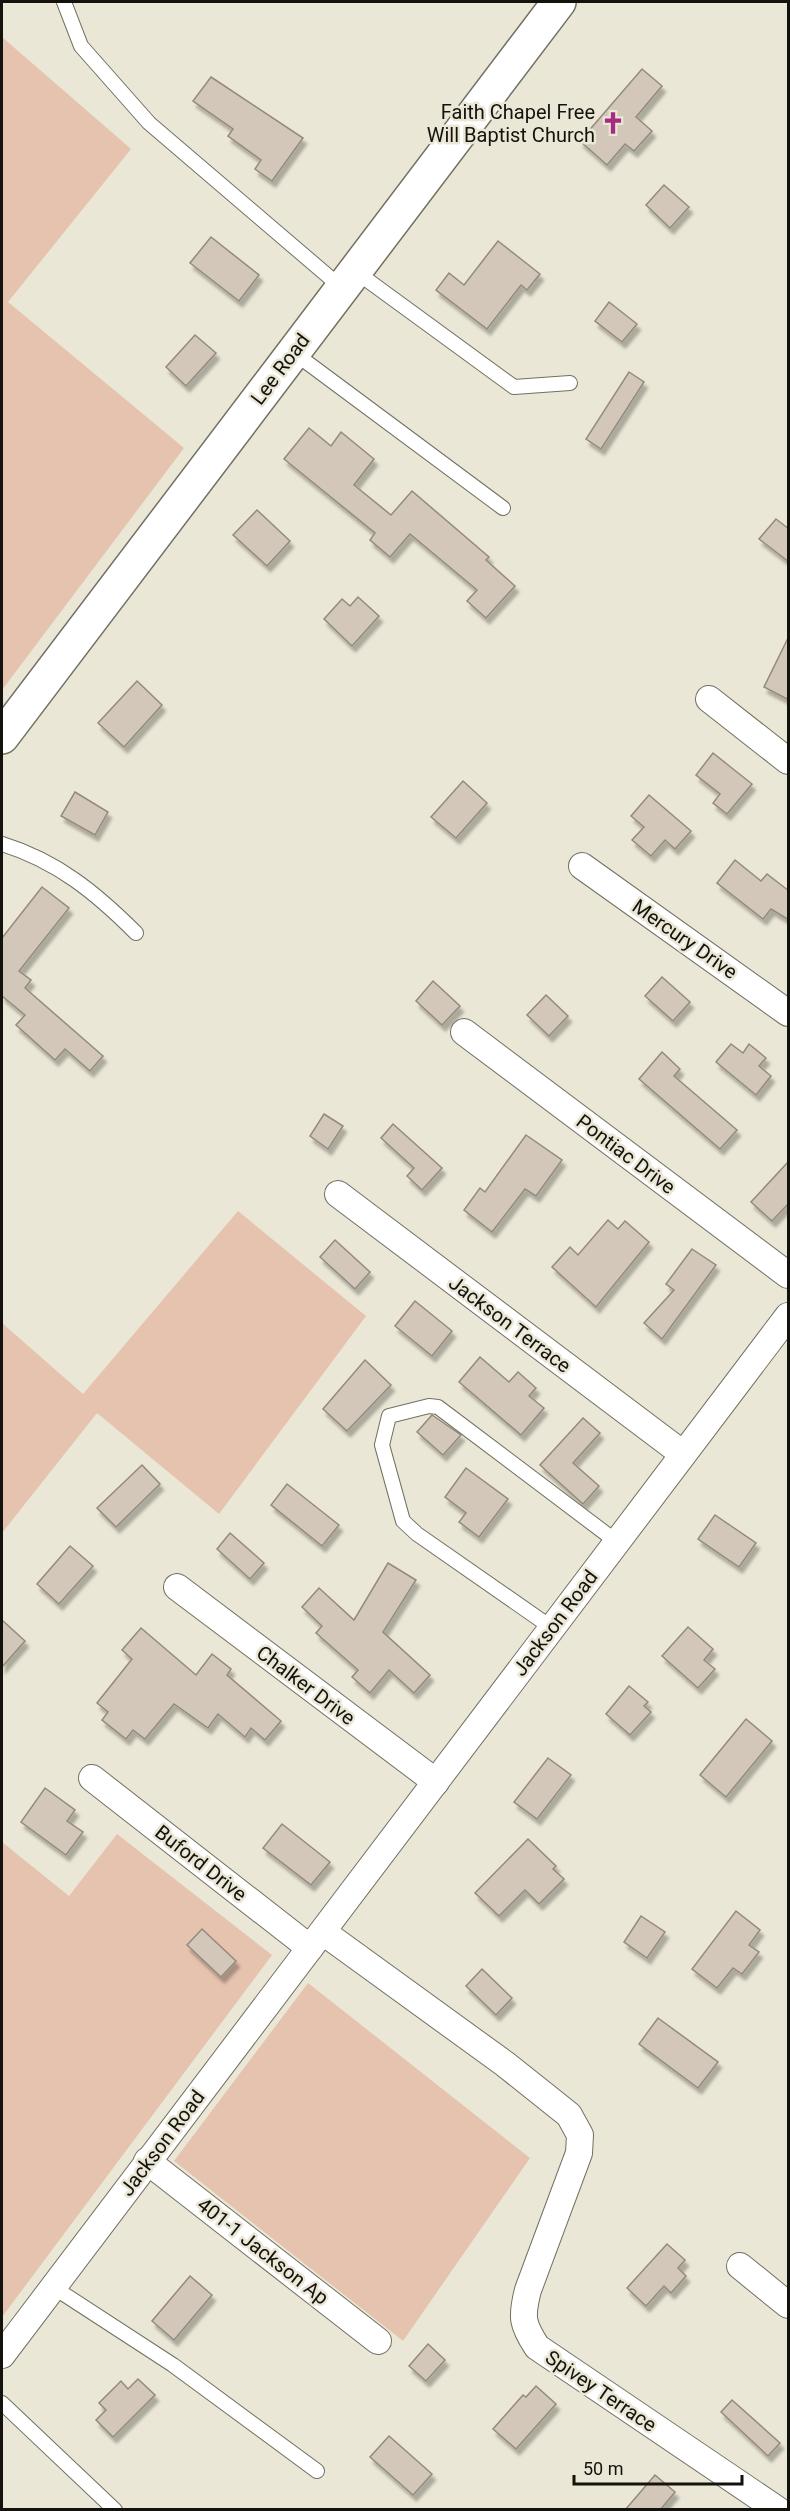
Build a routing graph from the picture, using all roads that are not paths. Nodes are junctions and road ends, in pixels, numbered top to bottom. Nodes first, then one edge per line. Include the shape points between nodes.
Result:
1 (64, 2) edge
2 (559, 2) edge
3 (348, 279) junction
4 (293, 352) junction
5 (570, 383) dead end
6 (503, 508) dead end
7 (709, 699) dead end
8 (2, 736) edge
9 (789, 761) edge
10 (2, 843) edge
11 (582, 866) dead end
12 (136, 933) dead end
13 (789, 1012) edge
14 (464, 1032) dead end
15 (338, 1194) dead end
16 (789, 1275) edge
17 (789, 1316) edge
18 (683, 1454) junction
19 (616, 1542) junction
20 (177, 1587) dead end
21 (552, 1628) junction
22 (92, 1778) dead end
23 (436, 1782) junction
24 (317, 1940) junction
25 (147, 2162) junction
26 (740, 2266) dead end
27 (53, 2287) junction
28 (789, 2305) edge
29 (378, 2341) dead end
30 (2, 2355) edge
31 (2, 2403) edge
32 (317, 2471) dead end
33 (115, 2510) edge
34 (778, 2510) edge

1 - 3 lane via 81,46 149,123
2 - 3 street, Lee Road
3 - 4 street, Lee Road
3 - 5 lane via 514,387
4 - 6 lane
4 - 8 street, Lee Road
7 - 9 street
10 - 12 lane via 62,869 99,897
11 - 13 street, Mercury Drive
14 - 16 street, Pontiac Drive
15 - 18 street, Jackson Terrace
17 - 18 street, Jackson Road
18 - 19 street, Jackson Road
19 - 21 street, Jackson Road
19 - 21 lane via 438,1407 389,1416 382,1445 403,1521
20 - 23 street, Chalker Drive
21 - 23 street, Jackson Road
22 - 24 street, Buford Drive
23 - 24 street, Jackson Road
24 - 25 street, Jackson Road
24 - 34 street, Spivey Terrace via 505,2064 568,2115 580,2135 579,2153 528,2290 524,2329 544,2352
25 - 27 street, Jackson Road
25 - 29 street, 401-1 Jackson Ap
26 - 28 street
27 - 30 street, Jackson Road
27 - 32 lane via 174,2365
31 - 33 lane

